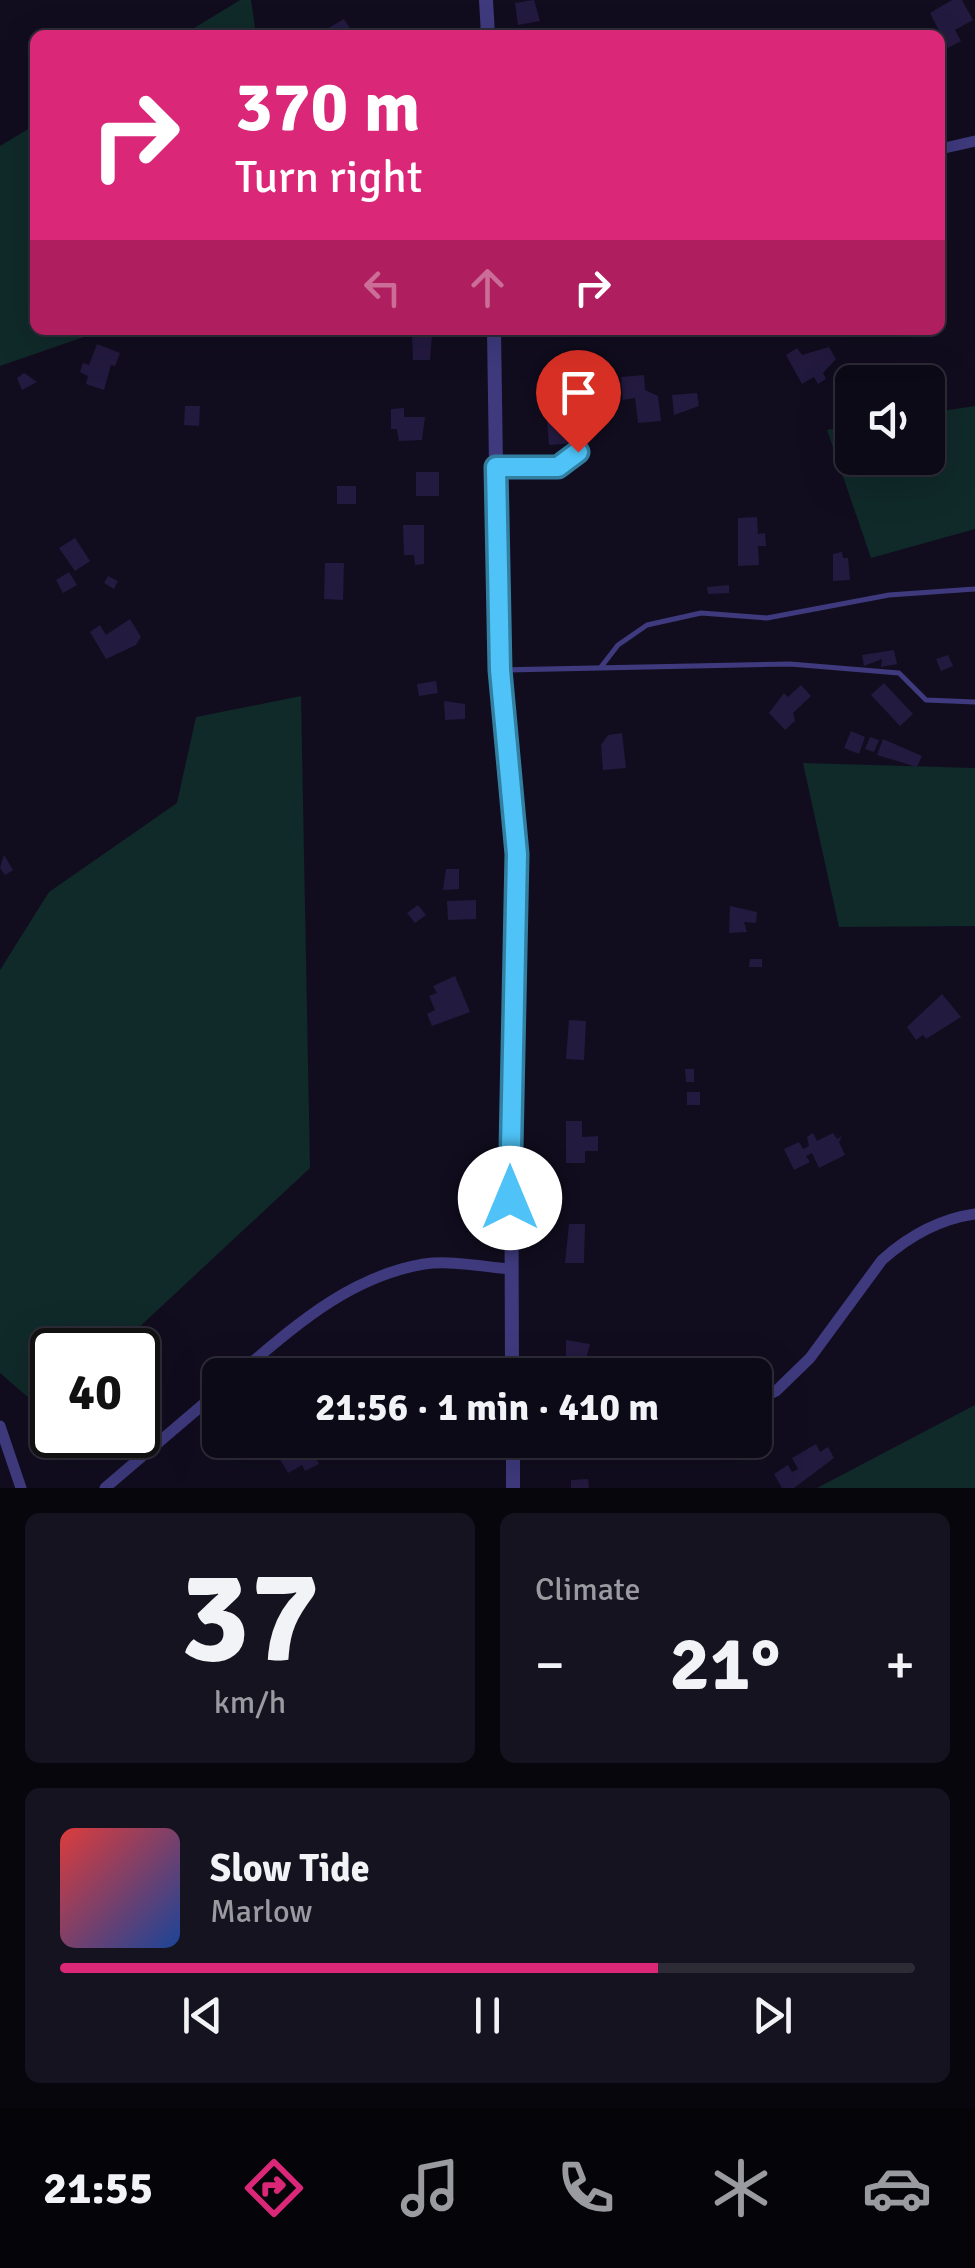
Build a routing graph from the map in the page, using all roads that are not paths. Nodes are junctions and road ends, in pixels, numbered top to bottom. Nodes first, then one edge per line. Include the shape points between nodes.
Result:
1 (486, 0) edge
2 (488, 30) edge
3 (975, 141) edge
4 (945, 149) edge
5 (494, 335) edge
6 (605, 417) dead end
7 (496, 467) junction
8 (975, 590) edge
9 (601, 667) junction
10 (500, 670) junction
11 (975, 702) edge
12 (975, 1214) edge
13 (510, 1269) junction
14 (257, 1358) edge
15 (510, 1358) edge
16 (772, 1390) edge
17 (202, 1405) edge
18 (0, 1426) edge
19 (513, 1458) edge
20 (22, 1488) edge
21 (105, 1488) edge
22 (512, 1488) edge

1 - 2 street
3 - 4 street
5 - 7 street
6 - 7 lane via 558,467
7 - 10 street
8 - 9 lane via 889,595 767,618 701,613 647,625
9 - 10 lane
9 - 11 lane via 790,664 899,673 926,700
10 - 13 street via 517,854
12 - 16 street via 935,1225 898,1246 793,1377
13 - 14 street via 427,1263 373,1278 304,1318
13 - 15 street
17 - 21 street
18 - 20 street
19 - 22 street

